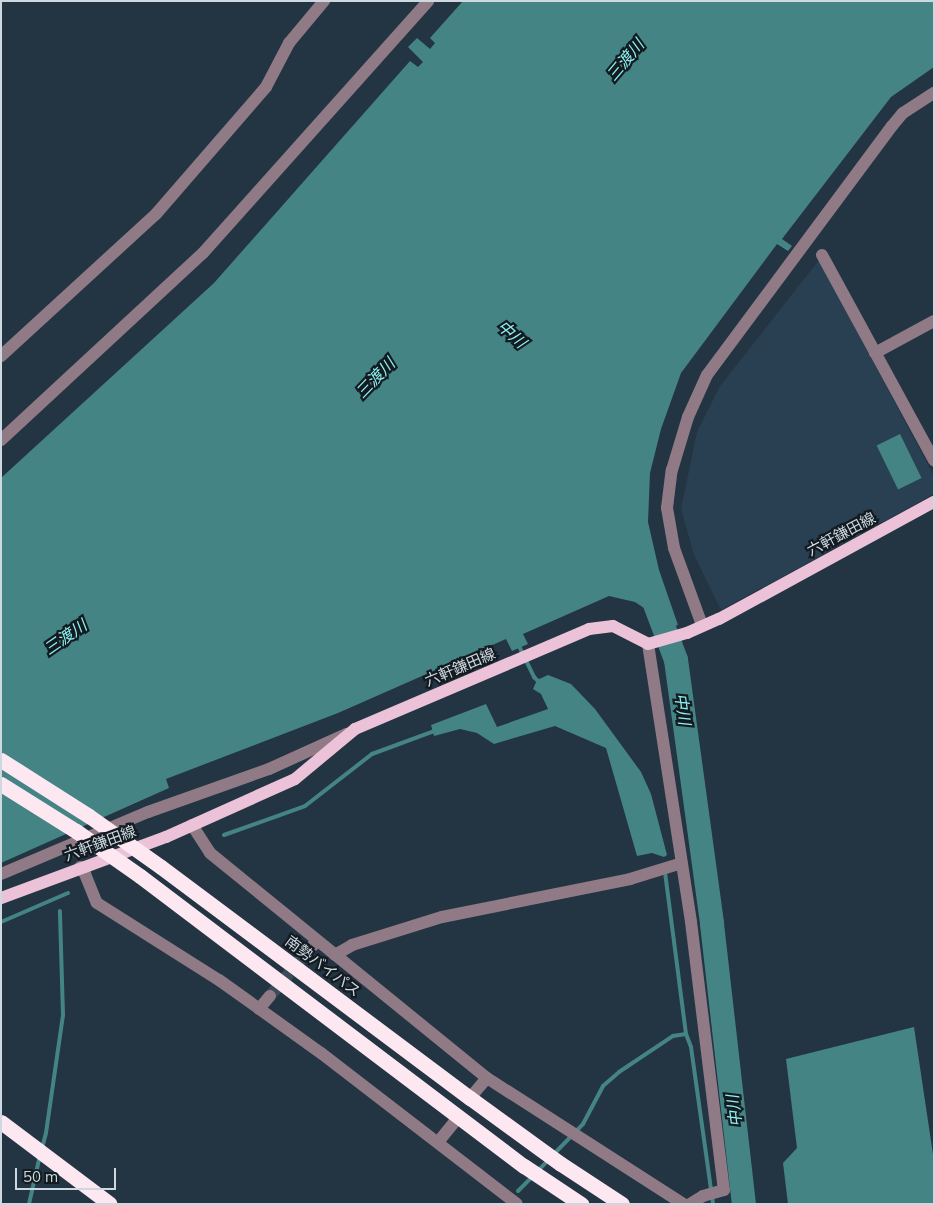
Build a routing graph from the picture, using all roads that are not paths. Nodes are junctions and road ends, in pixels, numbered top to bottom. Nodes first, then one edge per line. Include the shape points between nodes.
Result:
1 (324, 1) edge
2 (428, 1) edge
3 (934, 93) edge
4 (822, 255) dead end
5 (934, 321) edge
6 (875, 353) junction
7 (1, 356) edge
8 (1, 440) edge
9 (929, 440) edge
10 (934, 460) edge
11 (934, 502) edge
12 (702, 625) junction
13 (648, 644) junction
14 (355, 729) junction
15 (1, 760) edge
16 (1, 784) edge
17 (192, 825) junction
18 (677, 864) junction
19 (80, 867) junction
20 (1, 874) edge
21 (1, 898) edge
22 (317, 940) junction
23 (308, 951) tunnel mouth
24 (334, 955) junction
25 (270, 996) tunnel mouth
26 (260, 1009) junction
27 (487, 1078) junction
28 (470, 1098) junction
29 (458, 1116) junction
30 (1, 1122) edge
31 (439, 1142) junction
32 (110, 1204) edge
33 (517, 1204) edge
34 (581, 1204) edge
35 (622, 1204) edge
36 (683, 1204) edge
37 (690, 1204) edge

1 - 7 street via 288,43 266,87 156,214
2 - 8 street via 203,253
3 - 12 street via 903,113 892,126 707,375 691,410 672,470 667,508 674,548
4 - 6 street
5 - 6 street
6 - 9 street
9 - 10 street
11 - 12 main road, 六軒鎌田線 via 719,619
12 - 13 main road, 六軒鎌田線 via 687,633
13 - 14 main road, 六軒鎌田線 via 613,626 590,629
13 - 18 street
14 - 17 main road, 六軒鎌田線 via 295,779
14 - 20 street via 269,769 148,812
15 - 28 highway, 南勢バイパス, bridge via 161,867
16 - 29 highway, bridge via 140,876
17 - 19 main road, 六軒鎌田線
17 - 22 street via 210,853
18 - 24 street via 630,879 442,917 352,946
18 - 37 street via 724,1190
19 - 21 main road, 六軒鎌田線
19 - 26 street via 97,903
22 - 23 street
22 - 24 street
24 - 27 street
25 - 26 street
26 - 31 street
27 - 28 street
27 - 36 street
28 - 35 highway, 南勢バイパス
29 - 31 street
29 - 34 highway
30 - 32 highway
31 - 33 street

